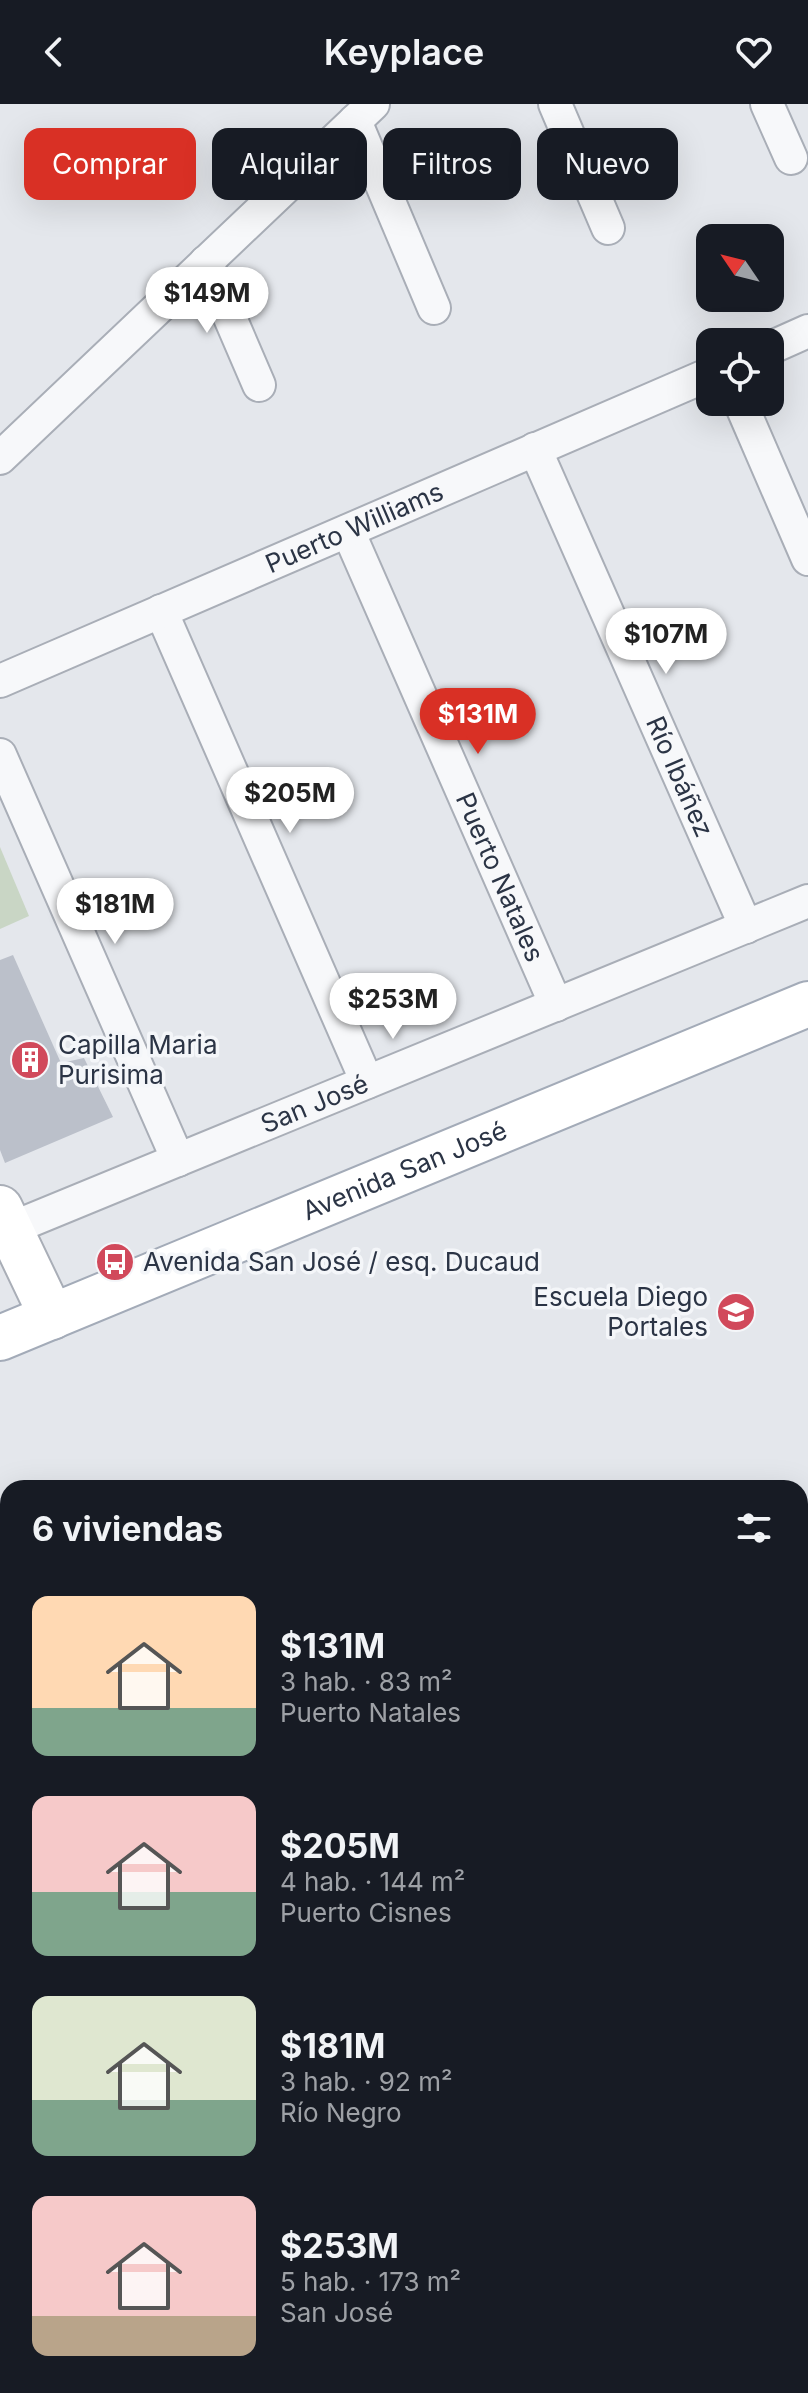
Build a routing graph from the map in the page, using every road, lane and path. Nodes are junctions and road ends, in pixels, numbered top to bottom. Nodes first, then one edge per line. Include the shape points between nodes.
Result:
1 (555, 104) edge
2 (774, 106) edge
3 (364, 113) edge
4 (791, 158) dead end
5 (608, 228) dead end
6 (206, 262) junction
7 (434, 308) dead end
8 (808, 331) edge
9 (784, 342) edge
10 (696, 380) edge
11 (259, 385) dead end
12 (746, 416) edge
13 (535, 449) junction
14 (0, 458) edge
15 (348, 531) junction
16 (808, 559) edge
17 (161, 611) junction
18 (0, 681) edge
19 (0, 755) edge
20 (808, 901) edge
21 (746, 927) junction
22 (808, 1004) edge
23 (556, 1005) junction
24 (367, 1082) junction
25 (178, 1160) junction
26 (3, 1223) edge
27 (52, 1317) junction
28 (1, 1334) edge

1 - 5 street
2 - 4 street
3 - 6 street
3 - 7 street
6 - 11 street
6 - 14 street
8 - 9 street
10 - 13 street, Puerto Williams
12 - 16 street
13 - 15 street, Puerto Williams
13 - 21 street, Río Ibáñez
15 - 17 street, Puerto Williams
15 - 23 street, Puerto Natales
17 - 18 street, Puerto Williams
17 - 24 street
19 - 25 street
20 - 21 street, San José
21 - 23 street, San José
22 - 27 main road, Avenida San José
23 - 24 street, San José
24 - 25 street, San José
25 - 26 street, San José
26 - 27 main road
27 - 28 main road, Avenida San José

